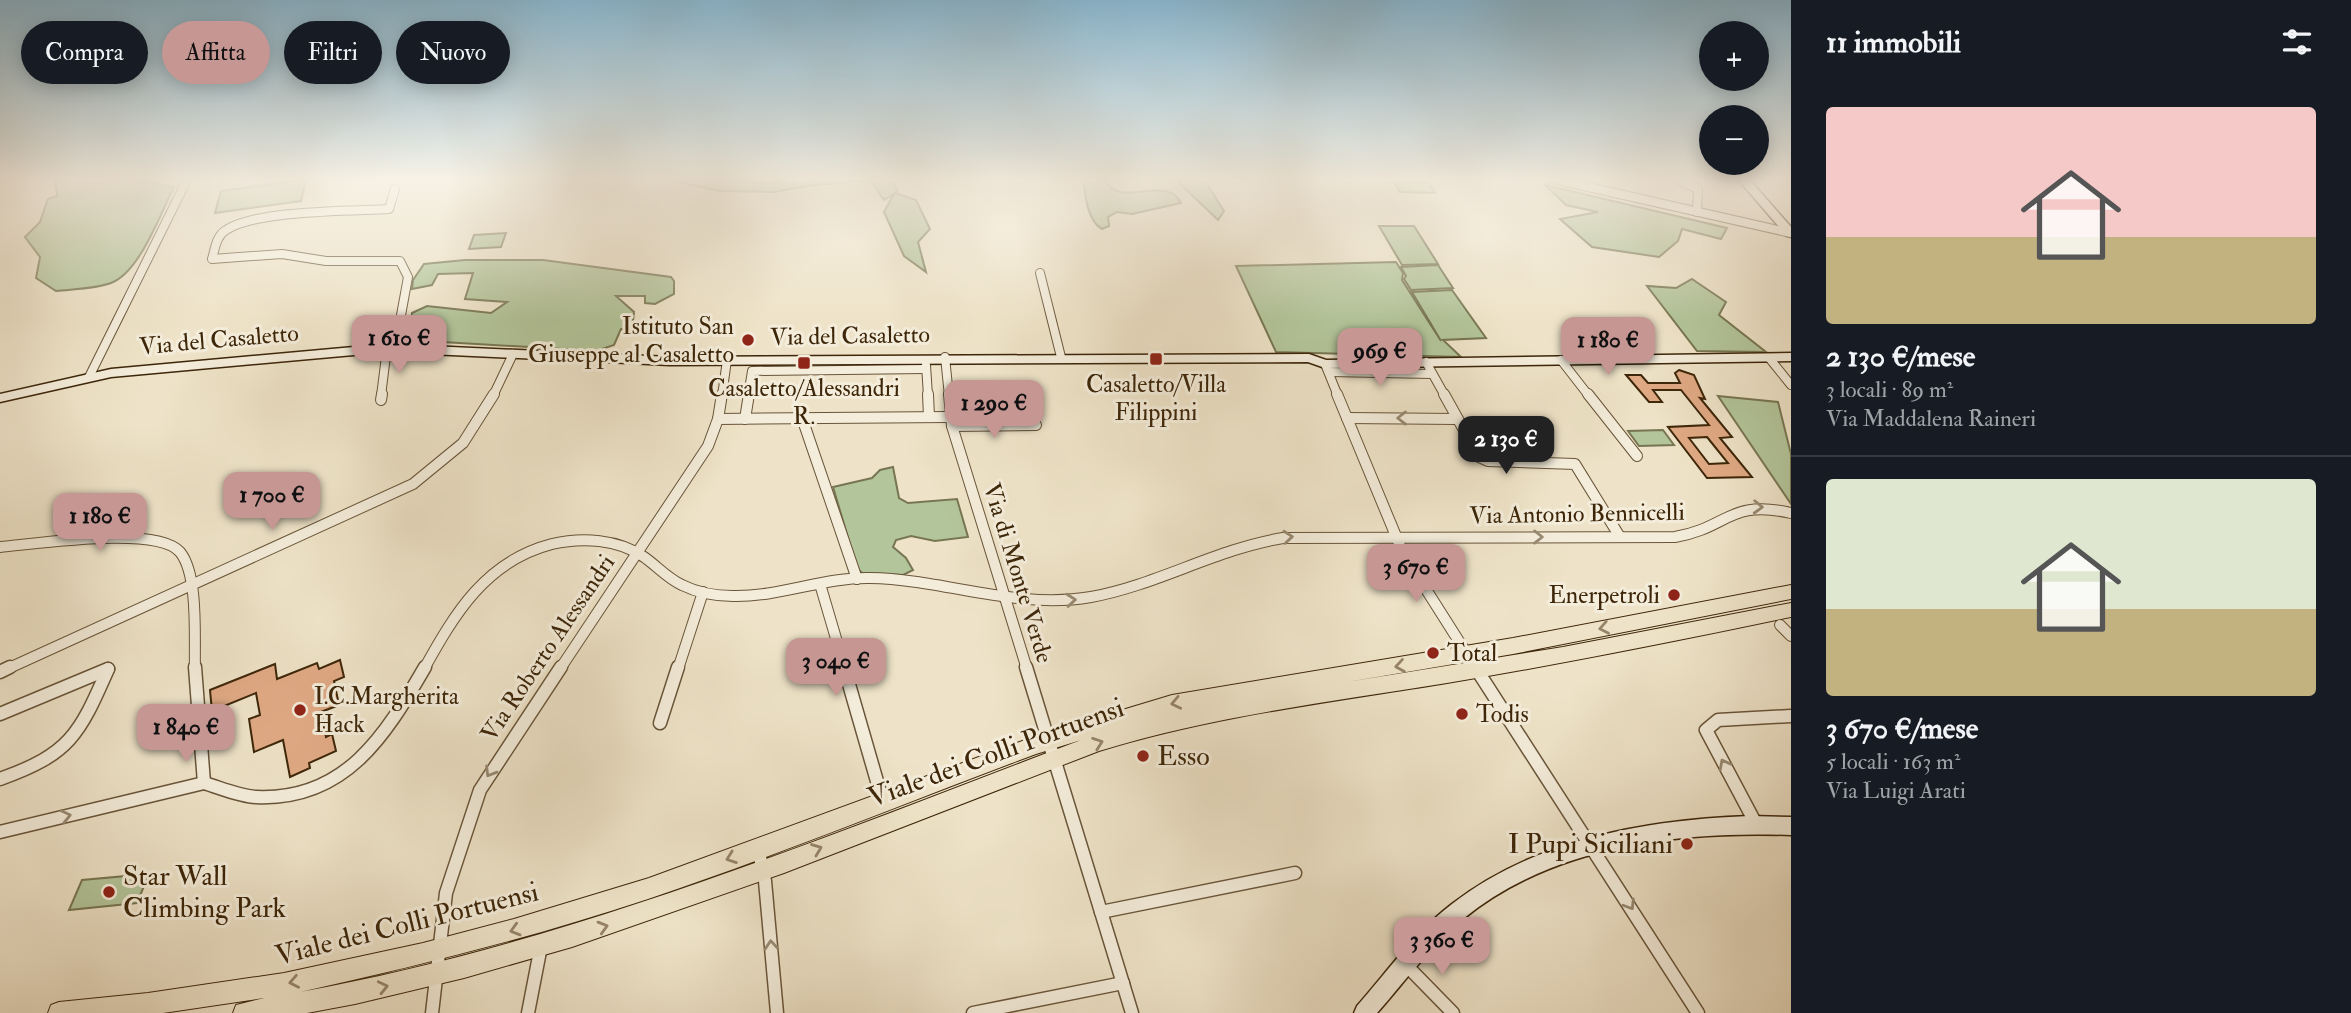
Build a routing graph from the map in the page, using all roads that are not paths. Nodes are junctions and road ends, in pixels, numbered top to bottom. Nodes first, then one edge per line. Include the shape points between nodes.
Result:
1 (165, 225) edge
2 (241, 225) edge
3 (1754, 225) edge
4 (1791, 234) edge
5 (1040, 273) dead end
6 (391, 348) junction
7 (513, 354) junction
8 (1061, 357) junction
9 (1791, 357) edge
10 (945, 358) junction
11 (1770, 359) dead end
12 (727, 360) junction
13 (1561, 360) junction
14 (926, 364) junction
15 (1327, 368) junction
16 (1429, 368) junction
17 (89, 377) junction
18 (1791, 385) edge
19 (0, 398) edge
20 (382, 400) dead end
21 (929, 417) junction
22 (802, 418) junction
23 (1347, 418) junction
24 (718, 419) junction
25 (745, 419) junction
26 (1457, 419) junction
27 (951, 421) junction
28 (1035, 425) dead end
29 (1637, 456) dead end
30 (1791, 513) edge
31 (1396, 536) junction
32 (1620, 537) junction
33 (0, 547) edge
34 (638, 553) junction
35 (857, 579) junction
36 (820, 584) junction
37 (192, 585) junction
38 (704, 592) junction
39 (1791, 593) edge
40 (1003, 595) junction
41 (1707, 608) junction
42 (1786, 618) edge
43 (1722, 624) junction
44 (1638, 630) junction
45 (1791, 636) edge
46 (1472, 662) junction
47 (0, 672) edge
48 (0, 714) edge
49 (1791, 716) edge
50 (660, 723) dead end
51 (1050, 750) junction
52 (0, 779) edge
53 (204, 783) junction
54 (883, 802) junction
55 (1756, 824) junction
56 (1791, 826) edge
57 (0, 832) edge
58 (758, 848) junction
59 (1594, 848) junction
60 (764, 870) junction
61 (1295, 873) dead end
62 (1101, 912) junction
63 (541, 946) junction
64 (437, 951) junction
65 (1407, 966) junction
66 (436, 974) junction
67 (1123, 983) junction
68 (59, 1013) edge
69 (244, 1013) edge
70 (432, 1013) edge
71 (528, 1013) edge
72 (777, 1013) edge
73 (973, 1013) edge
74 (1132, 1013) edge
75 (1364, 1013) edge
76 (1453, 1013) edge
77 (1698, 1013) edge

1 - 17 street
2 - 6 street via 230,227 218,238 212,259 282,254 326,261 400,261 408,277
3 - 4 street
5 - 8 street
6 - 7 street, Via del Casaletto
6 - 17 street, Via del Casaletto
6 - 20 street
7 - 12 street, Via del Casaletto
7 - 37 street via 477,429 435,470 406,488
8 - 10 street, Via del Casaletto
8 - 15 street, Via del Casaletto via 1303,358
9 - 13 street
10 - 14 street, Via del Casaletto
10 - 27 street, Via di Monte Verde
11 - 18 street
12 - 14 street, Via del Casaletto
12 - 24 street, Via Roberto Alessandri
13 - 16 street
13 - 29 street
14 - 21 street
14 - 25 street via 752,370
15 - 16 street, Via del Casaletto
15 - 23 street
16 - 26 street
17 - 19 street, Via del Casaletto
21 - 22 street
21 - 27 street
22 - 25 street
22 - 35 street
26 -> 23 street
23 - 31 street
24 - 25 street
24 - 34 street, Via Roberto Alessandri via 708,446
26 - 32 street via 1481,459 1575,464
27 - 28 street
27 - 40 street, Via di Monte Verde
32 -> 30 street, Via Antonio Bennicelli via 1690,536 1745,507
31 -> 32 street, Via Antonio Bennicelli
40 -> 31 street, Via Antonio Bennicelli via 1046,601 1085,598 1244,544 1305,536
31 - 46 street
33 - 37 street via 144,537 181,553
34 - 38 street, Via Antonio Bennicelli via 675,582
34 - 53 street, Via Antonio Bennicelli via 609,542 571,541 542,547 496,570 467,599 376,743 327,783 274,798
34 -> 64 street, Via Roberto Alessandri via 485,781 450,874
35 - 36 street, Via Antonio Bennicelli
35 - 40 street, Via Antonio Bennicelli via 919,581
36 - 38 street, Via Antonio Bennicelli via 746,596
36 - 54 street
37 - 47 street
37 - 53 street
38 - 50 street
39 - 41 main road, Viale dei Colli Portuensi
40 - 51 street, Via di Monte Verde
41 - 43 street
41 - 44 main road, Viale dei Colli Portuensi
42 - 43 main road, Viale dei Colli Portuensi
42 - 45 street
43 - 44 main road, Viale dei Colli Portuensi
44 - 46 main road, Viale dei Colli Portuensi
46 - 51 main road, Viale dei Colli Portuensi via 1249,699
46 - 59 street
48 - 52 street via 108,669 69,745 41,764
55 -> 49 street via 1706,730 1718,720
51 - 54 main road, Viale dei Colli Portuensi
60 -> 51 main road, Viale dei Colli Portuensi
51 - 62 street, Via di Monte Verde
57 -> 53 street
54 - 58 main road, Viale dei Colli Portuensi
55 - 56 street
55 - 59 street via 1686,827
58 - 60 street
58 -> 64 main road, Viale dei Colli Portuensi via 615,899
59 - 65 street via 1537,865 1478,896 1443,925
59 -> 77 street
63 -> 60 main road, Viale dei Colli Portuensi
72 -> 60 street
61 - 62 street
62 - 67 street, Via di Monte Verde
63 - 66 main road, Viale dei Colli Portuensi
63 - 71 street
64 - 66 street, Via Roberto Alessandri
64 -> 68 main road, Viale dei Colli Portuensi via 273,986
65 - 75 street
65 - 76 street
69 -> 66 main road, Viale dei Colli Portuensi
66 - 70 street, Via Roberto Alessandri
67 - 73 street
67 - 74 street, Via di Monte Verde

